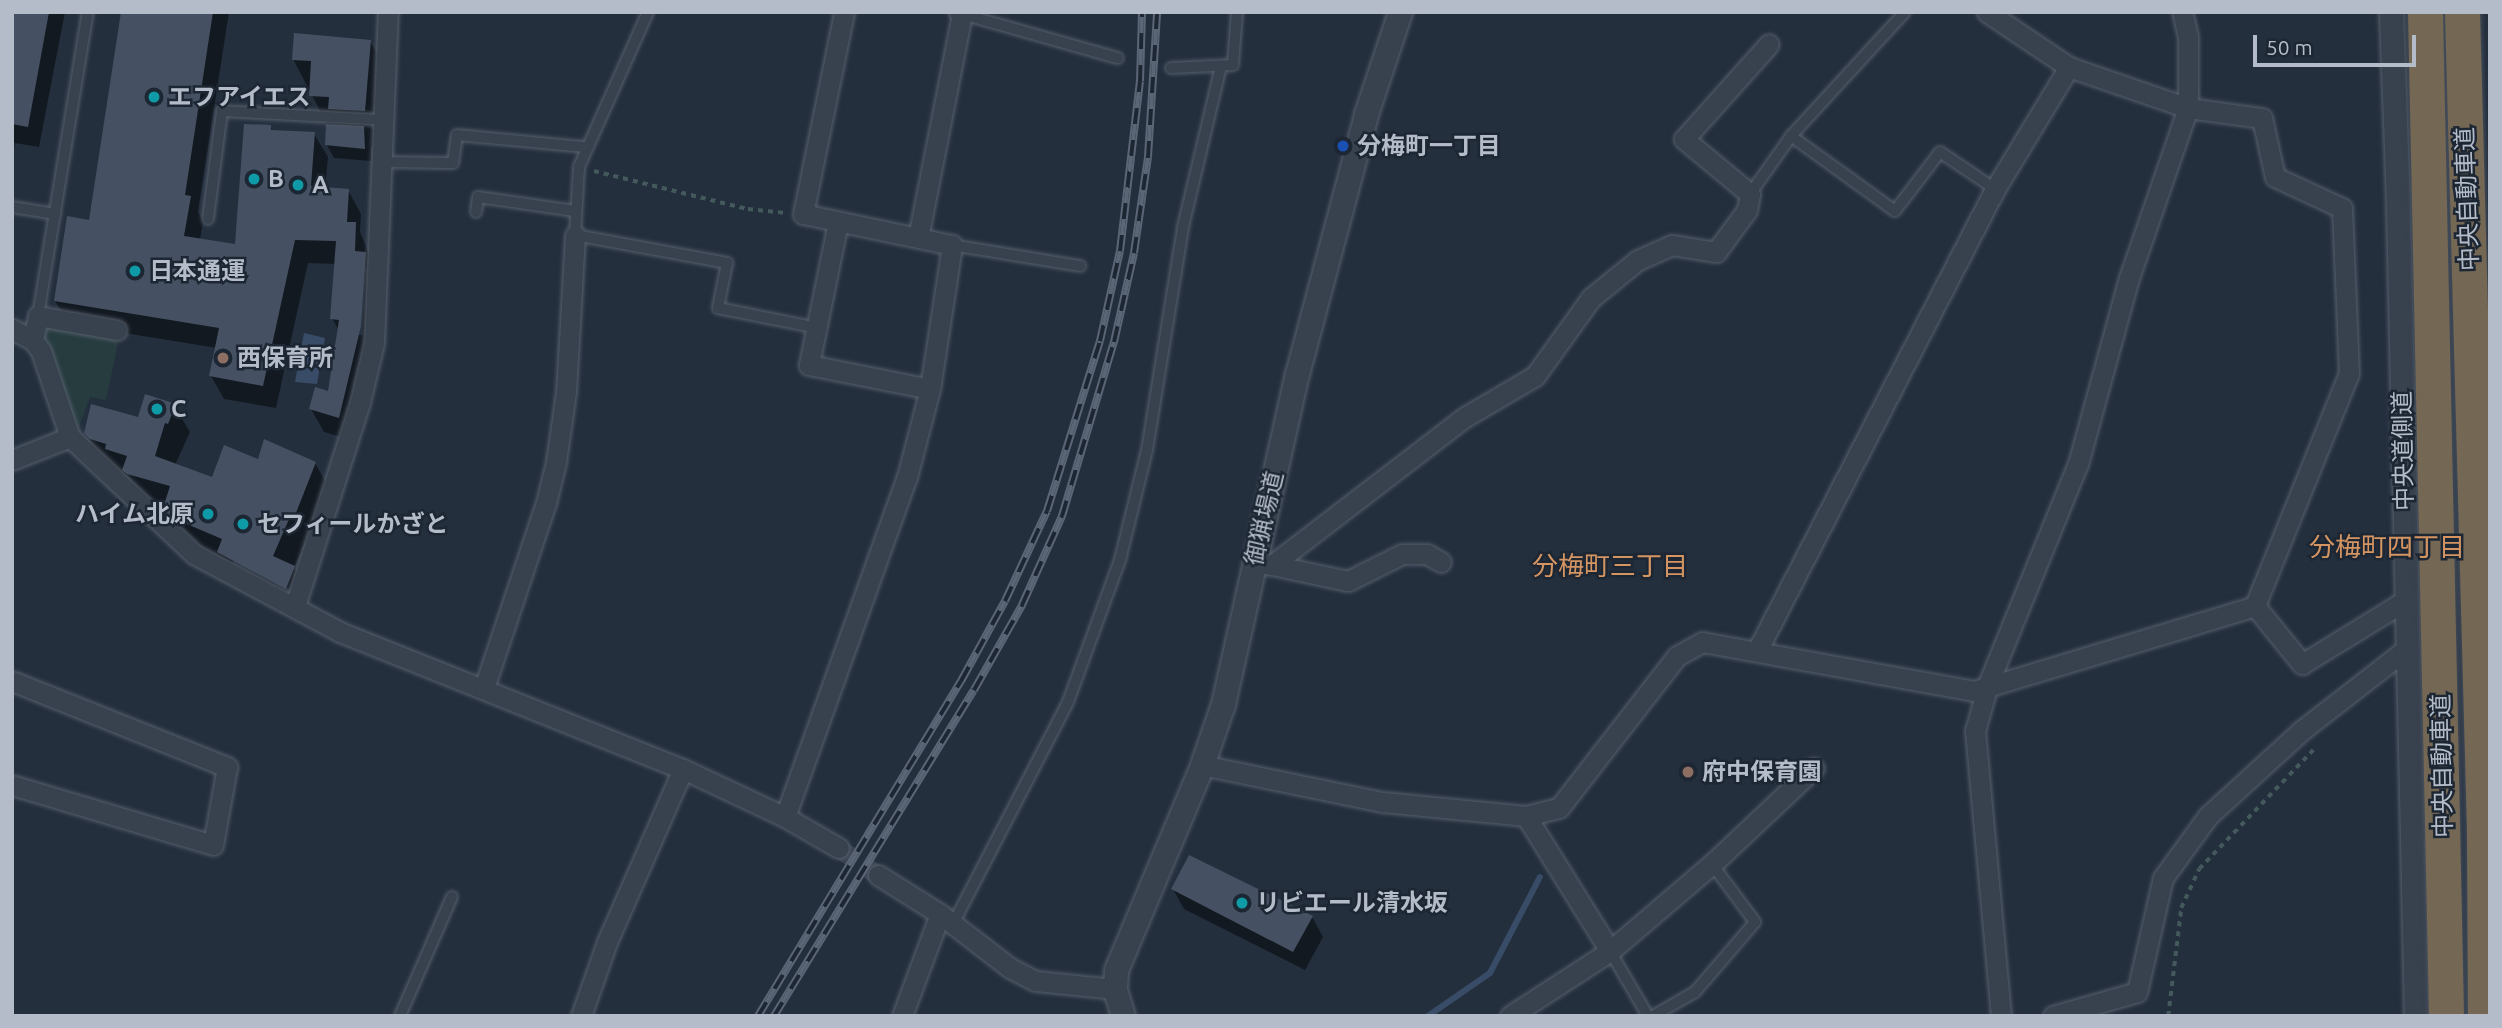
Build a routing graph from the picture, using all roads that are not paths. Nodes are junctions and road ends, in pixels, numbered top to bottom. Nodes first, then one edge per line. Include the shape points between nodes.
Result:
1 (88, 12) edge
2 (388, 12) edge
3 (648, 12) edge
4 (844, 12) edge
5 (1237, 12) edge
6 (1400, 12) edge
7 (1905, 12) edge
8 (1987, 12) edge
9 (2182, 12) edge
10 (2391, 12) edge
11 (2425, 12) edge
12 (2462, 12) edge
13 (960, 13) edge
14 (1769, 44) dead end
15 (1118, 58) dead end
16 (1221, 66) junction
17 (2069, 67) junction
18 (1171, 68) dead end
19 (2188, 108) junction
20 (385, 120) junction
21 (1791, 136) junction
22 (585, 147) junction
23 (384, 162) junction
24 (1995, 189) junction
25 (1750, 194) junction
26 (12, 207) edge
27 (575, 211) junction
28 (476, 212) dead end
29 (55, 214) junction
30 (208, 219) dead end
31 (838, 222) junction
32 (575, 236) junction
33 (918, 238) junction
34 (952, 245) junction
35 (1080, 266) dead end
36 (38, 316) junction
37 (817, 328) junction
38 (12, 329) edge
39 (117, 330) dead end
40 (33, 340) junction
41 (930, 388) junction
42 (70, 437) junction
43 (12, 460) edge
44 (1441, 562) dead end
45 (1263, 564) junction
46 (2406, 600) junction
47 (295, 606) junction
48 (2255, 606) junction
49 (2409, 647) junction
50 (1757, 651) junction
51 (12, 681) edge
52 (484, 688) junction
53 (1987, 690) junction
54 (1202, 765) junction
55 (1814, 768) dead end
56 (683, 769) junction
57 (12, 785) edge
58 (1526, 816) junction
59 (785, 817) junction
60 (839, 848) tunnel mouth
61 (1712, 864) junction
62 (878, 875) tunnel mouth
63 (452, 897) dead end
64 (946, 919) junction
65 (1611, 951) junction
66 (1115, 989) junction
67 (400, 1016) edge
68 (580, 1016) edge
69 (902, 1016) edge
70 (1123, 1016) edge
71 (1510, 1016) edge
72 (1650, 1016) edge
73 (2001, 1016) edge
74 (2053, 1016) edge
75 (2416, 1016) edge
76 (2446, 1016) edge
77 (2485, 1016) edge

1 - 29 lane
2 - 20 street
3 - 22 lane
4 - 31 street via 803,214
5 - 16 lane via 1233,65
6 - 45 street, 御猟場道 via 1359,140 1297,374
7 - 21 lane
8 - 17 street
9 - 19 street via 2188,37
10 - 46 street, 中央道側道
11 - 76 highway, 中央自動車道, bridge
12 - 77 highway, 中央自動車道, bridge
13 - 15 lane
13 - 33 street
14 - 25 street via 1684,139
16 - 18 lane
16 - 64 lane via 1182,227 1147,450 1120,560 1068,702
17 - 19 street
17 - 24 street
19 - 48 street via 2262,118 2275,177 2342,208 2349,373
19 - 53 street via 2129,278 2078,464
20 - 23 street
20 - 30 lane via 222,111
21 - 24 lane via 1895,211 1940,152
21 - 25 lane
22 - 23 lane via 457,135 453,163
22 - 27 lane
23 - 47 street via 374,343 360,402
24 - 50 street
25 - 45 street via 1747,210 1716,252 1672,245 1638,260 1591,298 1535,376 1465,417
26 - 29 lane
27 - 28 lane via 478,197
27 - 32 lane
29 - 36 lane
31 - 33 street
31 - 37 street
32 - 37 lane via 727,263 718,307
32 - 52 street via 566,392 556,461
33 - 34 street
34 - 35 lane
34 - 41 street
36 - 39 street
36 - 40 street
37 - 41 street via 809,365
38 - 40 street
40 - 42 street
41 - 59 street via 907,477
42 - 43 street
42 - 47 street via 194,554
44 - 45 street via 1427,554 1402,554 1348,580
45 - 54 street, 御猟場道
46 - 48 street via 2302,664
46 - 49 street, 中央道側道
47 - 52 street via 340,632
48 - 53 street
49 - 74 street via 2301,731 2208,816 2163,878 2137,992
49 - 75 street, 中央道側道
50 - 53 street
50 - 58 street via 1702,642 1677,656 1559,808
51 - 57 street via 227,767 214,845
52 - 56 street
53 - 73 street via 1975,731
54 - 58 street via 1382,802
54 - 66 street, 御猟場道 via 1121,955
55 - 61 street
56 - 59 street
56 - 68 street via 607,942
58 - 65 street
59 - 60 street
61 - 65 street
61 - 72 lane via 1755,922 1695,992
62 - 64 street
63 - 67 lane
64 - 66 street via 1010,968 1036,981
64 - 69 street
65 - 71 street
65 - 72 lane
66 - 70 street, 御猟場道

